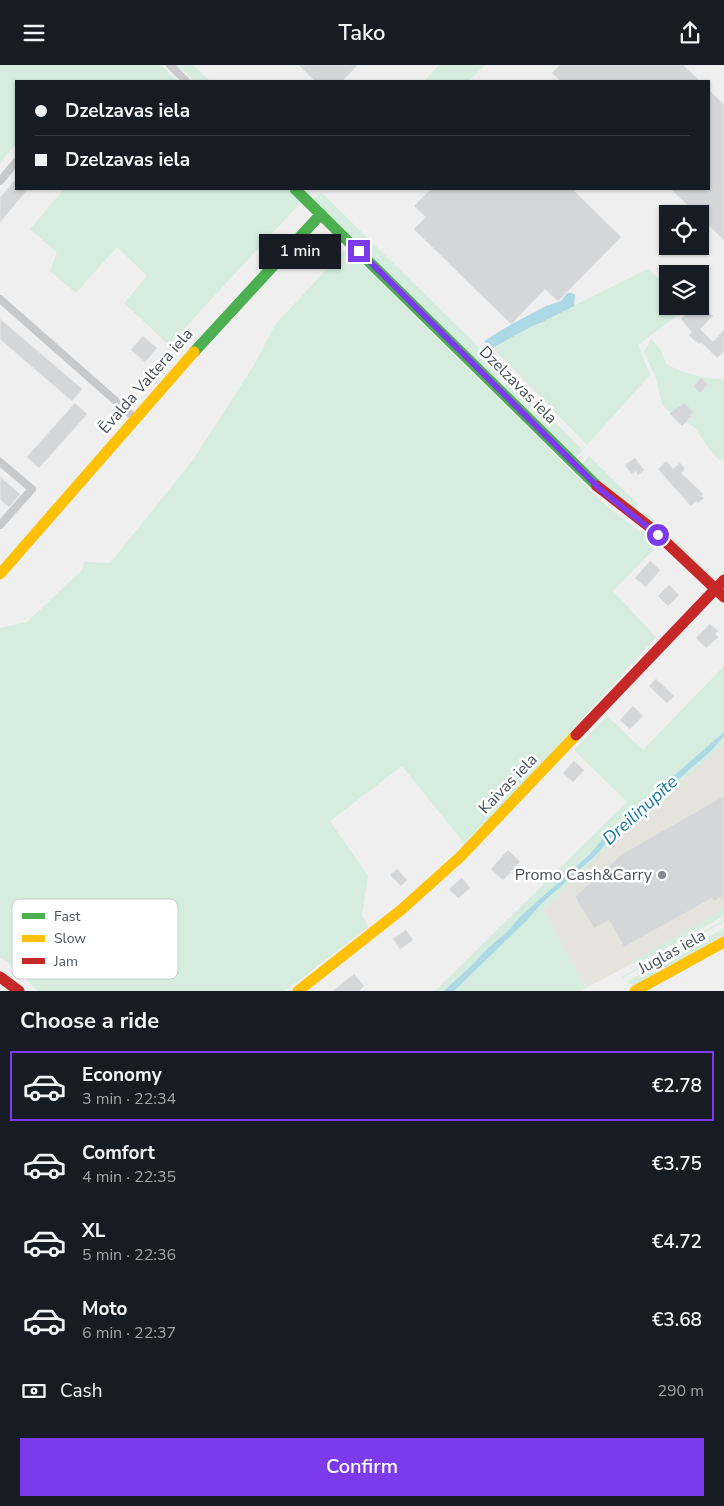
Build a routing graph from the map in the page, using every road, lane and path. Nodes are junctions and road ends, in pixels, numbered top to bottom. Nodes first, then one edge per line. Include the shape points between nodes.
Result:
1 (170, 65) edge
2 (185, 80) edge
3 (15, 163) edge
4 (0, 181) edge
5 (297, 190) edge
6 (322, 214) junction
7 (0, 299) edge
8 (135, 418) junction
9 (0, 462) edge
10 (0, 525) edge
11 (2, 567) edge
12 (721, 589) edge
13 (724, 942) edge
14 (0, 977) edge
15 (19, 991) edge
16 (298, 991) edge
17 (635, 991) edge

1 - 2 street
3 - 4 street
5 - 6 street, Dzelzavas iela
6 - 8 street, Ēvalda Valtera iela
6 - 12 street, Dzelzavas iela via 602,491 651,528
7 - 8 street
8 - 11 street, Ēvalda Valtera iela
9 - 10 street via 32,489
12 - 16 street, Kaivas iela via 460,857 401,910
13 - 17 street, Juglas iela
14 - 15 street

